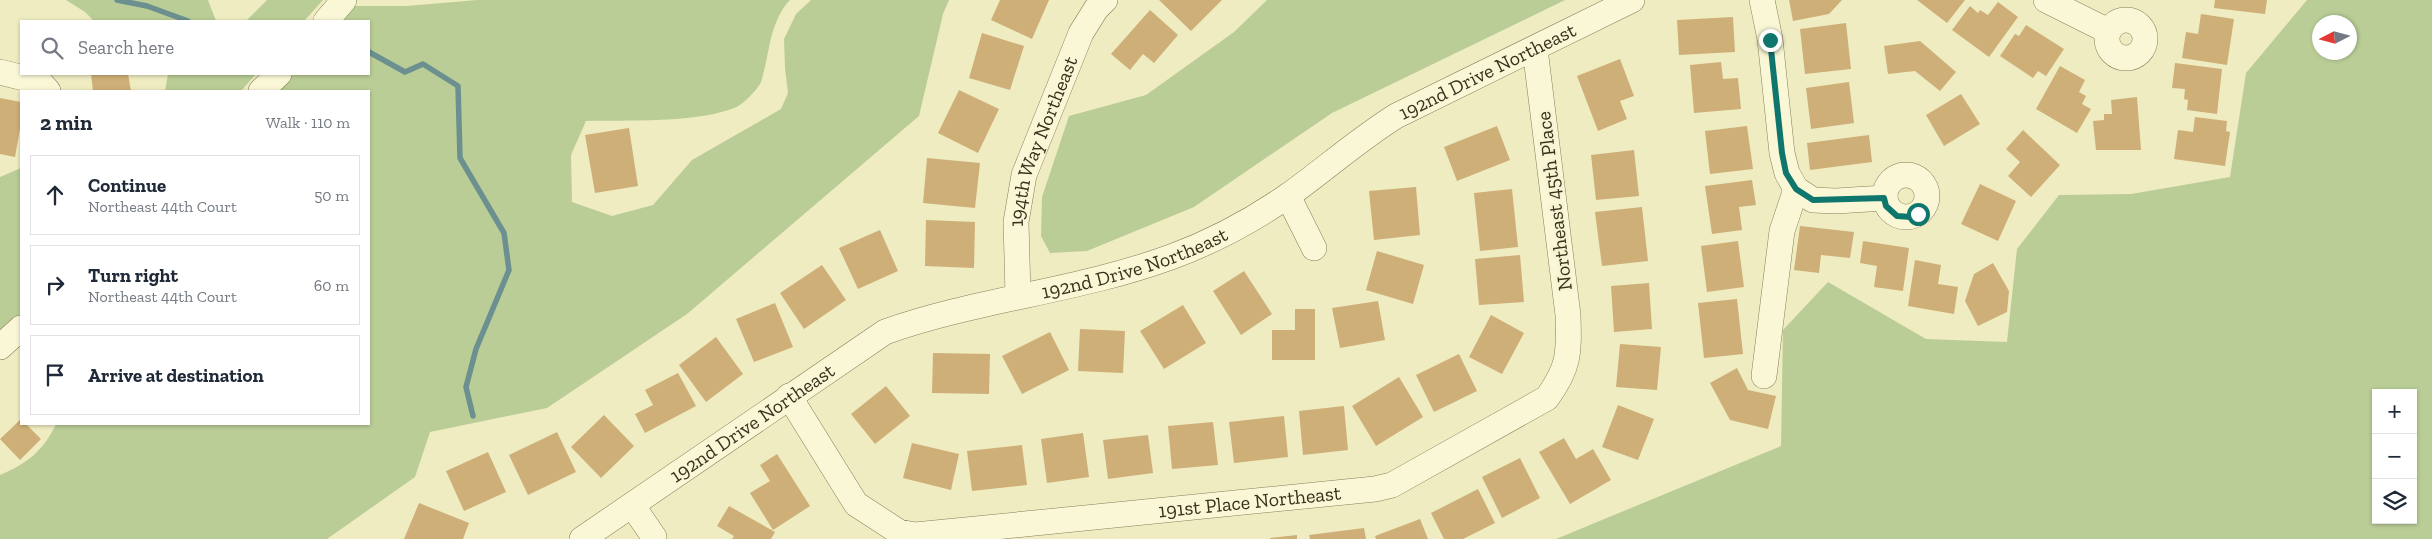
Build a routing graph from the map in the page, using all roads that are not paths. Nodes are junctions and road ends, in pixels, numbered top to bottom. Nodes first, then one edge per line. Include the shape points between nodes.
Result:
1 (344, 0) edge
2 (1105, 0) edge
3 (1632, 0) edge
4 (1762, 0) edge
5 (2046, 0) edge
6 (327, 20) edge
7 (2108, 31) dead end
8 (1535, 49) junction
9 (0, 72) edge
10 (277, 75) edge
11 (47, 90) edge
12 (263, 90) edge
13 (1796, 189) junction
14 (1288, 196) junction
15 (1884, 198) dead end
16 (1314, 248) dead end
17 (1018, 295) junction
18 (20, 329) edge
19 (0, 347) edge
20 (1569, 353) joint
21 (1764, 376) dead end
22 (789, 396) junction
23 (632, 505) junction
24 (654, 537) dead end
25 (582, 539) edge

1 - 6 street
2 - 17 street, 194th Way Northeast via 1081,33 1024,174 1016,222
3 - 8 street, 192nd Drive Northeast
4 - 13 street via 1770,40 1782,153 1786,173
5 - 7 street
8 - 14 street, 192nd Drive Northeast via 1396,116 1364,136
8 - 20 street, Northeast 45th Place via 1568,316
9 - 11 street via 40,82
10 - 12 street
13 - 15 street via 1813,200
13 - 21 street via 1782,231
14 - 16 street
14 - 17 street, 192nd Drive Northeast via 1217,237 1172,257 1112,276
17 - 22 street, 192nd Drive Northeast via 915,321 885,332
18 - 19 street
20 - 22 street, 191st Place Northeast via 1562,378 1548,398 1392,485 915,535 899,532 856,504
22 - 23 street, 192nd Drive Northeast
23 - 24 street
23 - 25 street, 192nd Drive Northeast

